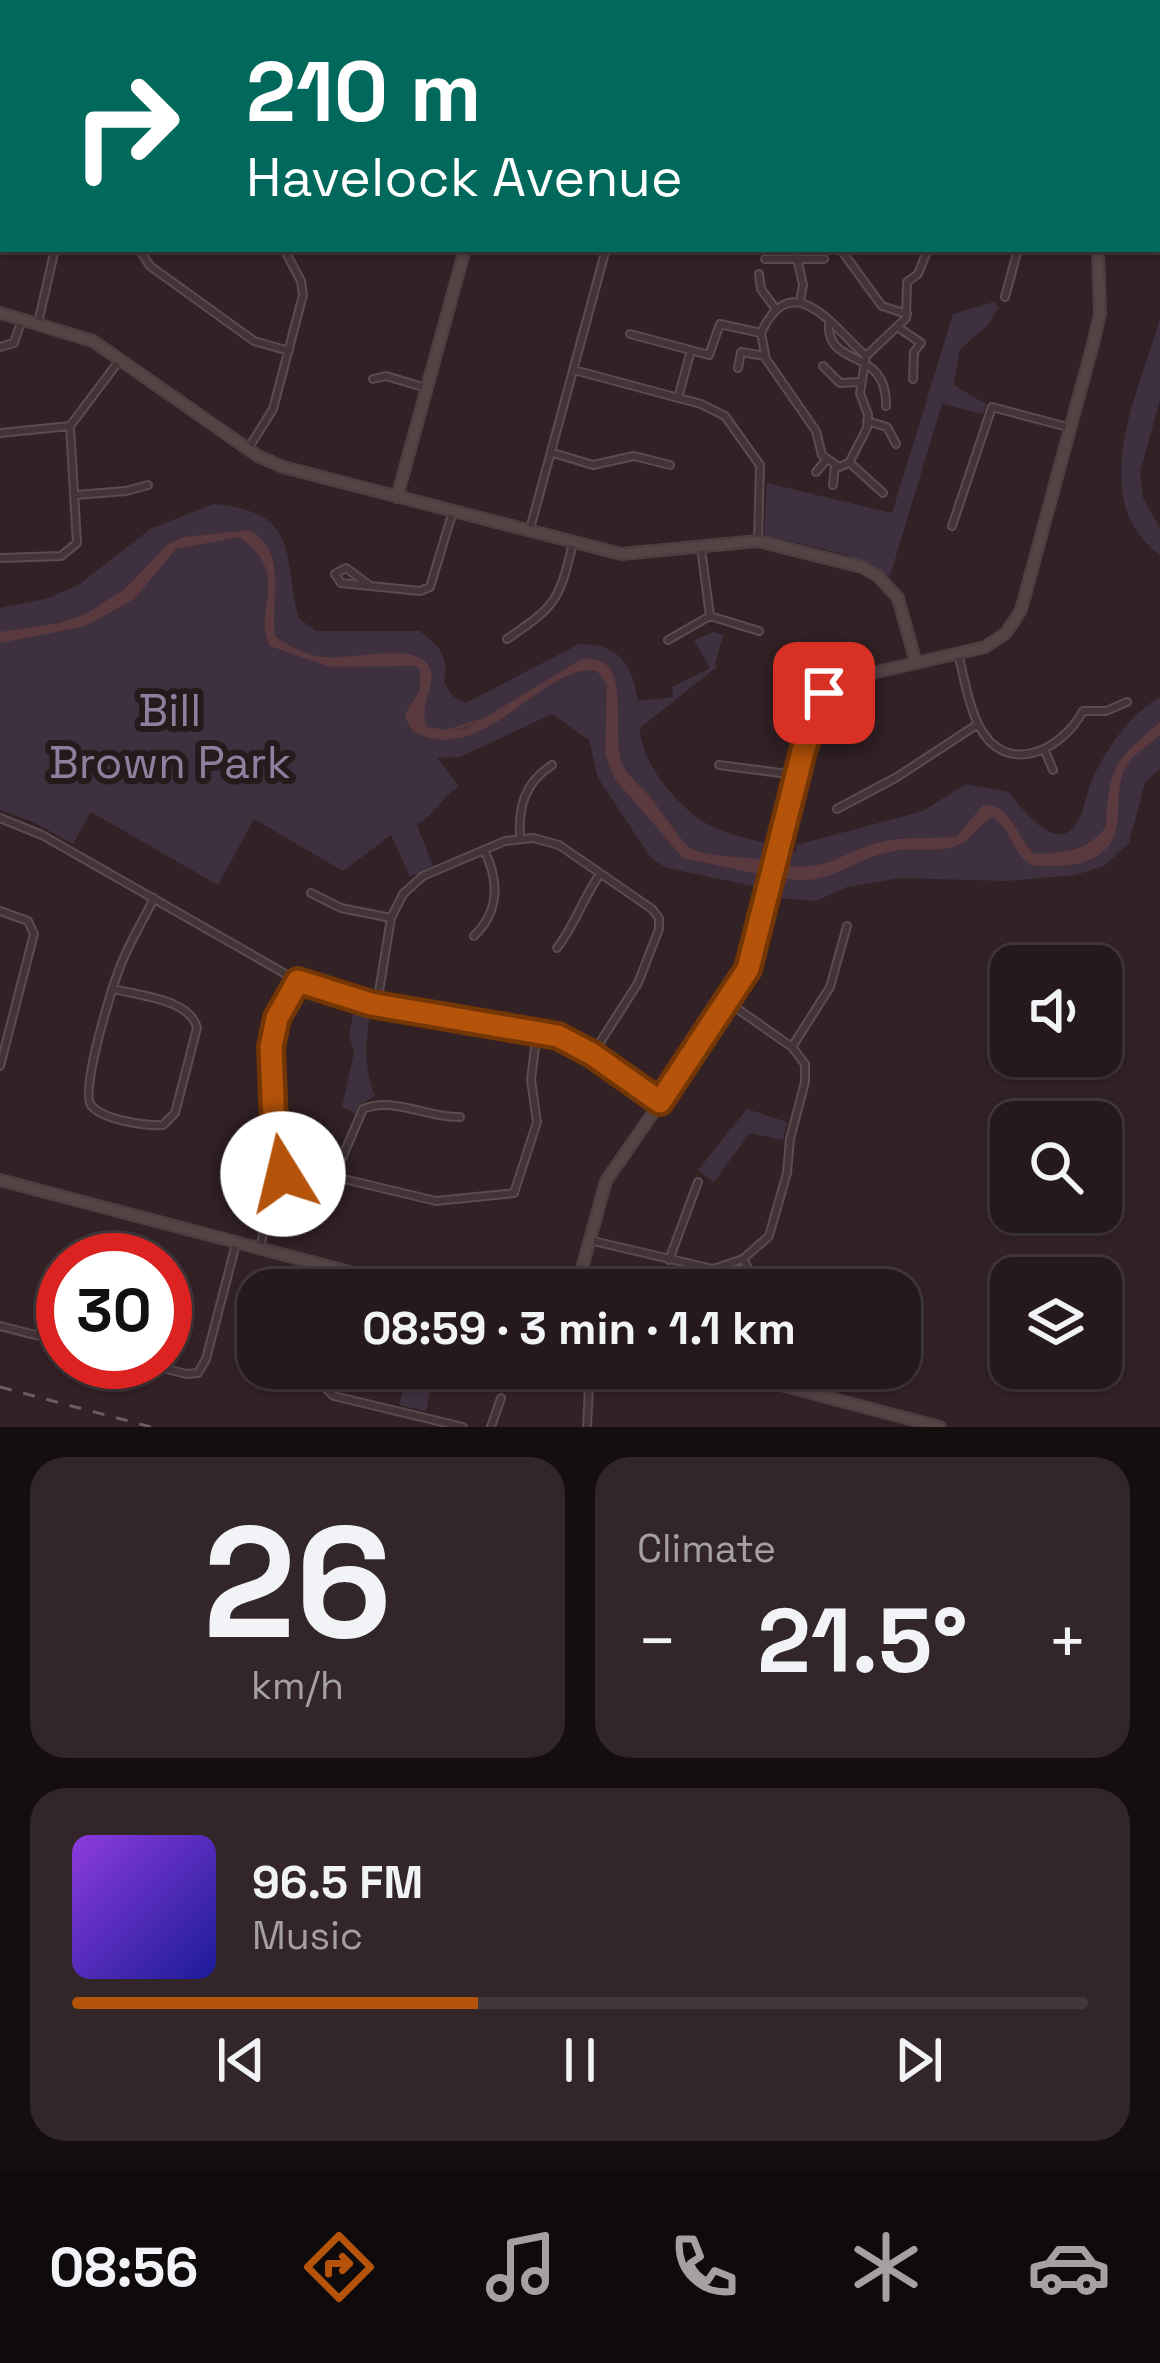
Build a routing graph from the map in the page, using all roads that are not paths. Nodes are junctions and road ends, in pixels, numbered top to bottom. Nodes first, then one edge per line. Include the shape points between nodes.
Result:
1 (54, 252) edge
2 (141, 252) edge
3 (286, 252) edge
4 (463, 252) edge
5 (605, 252) edge
6 (842, 252) edge
7 (927, 252) edge
8 (1017, 252) edge
9 (1098, 252) edge
10 (797, 258) junction
11 (765, 259) dead end
12 (824, 259) dead end
13 (759, 274) dead end
14 (1005, 297) dead end
15 (800, 302) junction
16 (775, 308) junction
17 (0, 313) edge
18 (907, 314) junction
19 (22, 319) junction
20 (38, 323) junction
21 (830, 323) junction
22 (899, 328) junction
23 (761, 333) junction
24 (631, 334) dead end
25 (0, 347) edge
26 (691, 350) junction
27 (289, 352) junction
28 (765, 356) junction
29 (121, 359) junction
30 (864, 360) junction
31 (823, 366) dead end
32 (738, 368) dead end
33 (574, 370) junction
34 (374, 379) dead end
35 (913, 379) dead end
36 (860, 382) junction
37 (426, 388) junction
38 (678, 398) junction
39 (886, 406) dead end
40 (867, 421) junction
41 (70, 426) junction
42 (1070, 428) junction
43 (0, 433) edge
44 (896, 443) dead end
45 (248, 449) junction
46 (553, 452) junction
47 (827, 459) junction
48 (850, 463) junction
49 (670, 465) dead end
50 (836, 465) junction
51 (816, 472) dead end
52 (148, 485) dead end
53 (833, 485) dead end
54 (883, 493) dead end
55 (76, 495) junction
56 (397, 497) junction
57 (453, 511) junction
58 (952, 526) dead end
59 (530, 531) junction
60 (758, 541) junction
61 (573, 542) junction
62 (701, 547) junction
63 (0, 558) edge
64 (369, 585) junction
65 (710, 616) junction
66 (759, 631) dead end
67 (507, 639) dead end
68 (668, 640) dead end
69 (958, 653) junction
70 (916, 663) junction
71 (1127, 702) dead end
72 (978, 724) junction
73 (1045, 751) junction
74 (552, 765) dead end
75 (719, 765) dead end
76 (1053, 770) dead end
77 (796, 775) junction
78 (837, 808) dead end
79 (0, 818) edge
80 (520, 839) junction
81 (484, 850) junction
82 (600, 873) junction
83 (310, 893) dead end
84 (154, 898) junction
85 (0, 911) edge
86 (391, 918) junction
87 (847, 926) dead end
88 (474, 936) dead end
89 (556, 948) dead end
90 (298, 981) junction
91 (114, 989) junction
92 (729, 1003) junction
93 (377, 1004) junction
94 (537, 1030) junction
95 (792, 1046) junction
96 (592, 1054) junction
97 (0, 1066) edge
98 (660, 1102) junction
99 (460, 1117) dead end
100 (276, 1174) junction
101 (334, 1177) junction
102 (0, 1180) edge
103 (698, 1182) dead end
104 (590, 1240) junction
105 (237, 1242) junction
106 (260, 1248) junction
107 (743, 1259) junction
108 (669, 1260) junction
109 (339, 1269) edge
110 (582, 1269) edge
111 (749, 1269) edge
112 (0, 1326) edge
113 (36, 1335) edge
114 (192, 1373) edge
115 (326, 1389) edge
116 (589, 1389) edge
117 (795, 1389) edge
118 (501, 1398) dead end
119 (463, 1427) edge
120 (491, 1427) edge
121 (587, 1427) edge
122 (940, 1427) edge

1 - 20 street
2 - 27 street via 254,341
3 - 27 street via 303,295
4 - 37 street
5 - 33 street
6 - 18 street via 882,306
7 - 18 street via 908,282
8 - 14 street
9 - 42 street via 1100,314
10 - 11 street
10 - 12 street
10 - 15 street
13 - 16 street
15 - 16 street
15 - 21 street
16 - 23 street
17 - 19 street
18 - 22 street
19 - 20 street
19 - 25 street via 14,343
20 - 29 street
21 - 30 street
21 - 30 street via 833,343
22 - 30 street
22 - 35 street via 922,344
23 - 26 street via 720,324 709,355
23 - 28 street
24 - 26 street
26 - 38 street
27 - 45 street via 270,416
28 - 32 street via 741,352
28 - 47 street
29 - 41 street
29 - 45 street
30 - 36 street
30 - 39 street via 879,371
31 - 36 street via 840,383
33 - 38 street
33 - 46 street
34 - 37 street
36 - 40 street
37 - 56 street
38 - 60 street via 725,416 757,459
40 - 44 street via 887,427
40 - 48 street
41 - 43 street
41 - 55 street
42 - 58 street via 992,407
42 - 69 street via 1021,610 998,639
45 - 56 street via 283,467
46 - 49 street via 593,465 634,456
46 - 59 street
47 - 50 street
47 - 51 street
48 - 50 street
48 - 54 street
50 - 53 street
52 - 55 street
55 - 63 street via 71,551
56 - 57 street
57 - 59 street
57 - 64 street via 430,587
59 - 61 street
60 - 62 street
60 - 70 street via 878,576 902,605
61 - 62 street via 621,554
61 - 67 street via 548,611
62 - 65 street
64 - 64 street via 346,568 335,574 340,583
65 - 66 street
65 - 68 street
69 - 70 street
69 - 72 street
70 - 77 street via 851,676 824,693
71 - 73 street via 1084,712
72 - 73 street via 1013,752
72 - 78 street
73 - 76 street
74 - 80 street via 521,800
75 - 77 street
77 - 92 street via 748,969
79 - 84 street
80 - 81 street
80 - 82 street via 559,845
81 - 86 street via 415,881
81 - 88 street via 496,885
82 - 89 street
82 - 96 street via 652,909 659,929 638,983
83 - 86 street
84 - 90 street
84 - 91 street
85 - 97 street via 23,917 34,934
86 - 93 street
87 - 95 street via 830,987
90 - 93 street
90 - 100 street via 271,1047
91 - 91 street via 88,1100 101,1113 163,1125 175,1113 194,1016
92 - 95 street
92 - 98 street
93 - 94 street
94 - 96 street
94 - 101 street via 537,1122 514,1193 436,1201
95 - 107 street via 806,1072 788,1173 769,1236
96 - 98 street
98 - 104 street via 606,1181
99 - 101 street via 380,1102 363,1109
100 - 101 street
100 - 106 street
102 - 105 street
103 - 108 street
104 - 108 street
104 - 110 street
105 - 106 street
105 - 114 street via 206,1359
106 - 109 street
107 - 108 street via 712,1269
107 - 111 street
112 - 113 street
115 - 119 street
116 - 121 street
117 - 122 street
118 - 120 street

